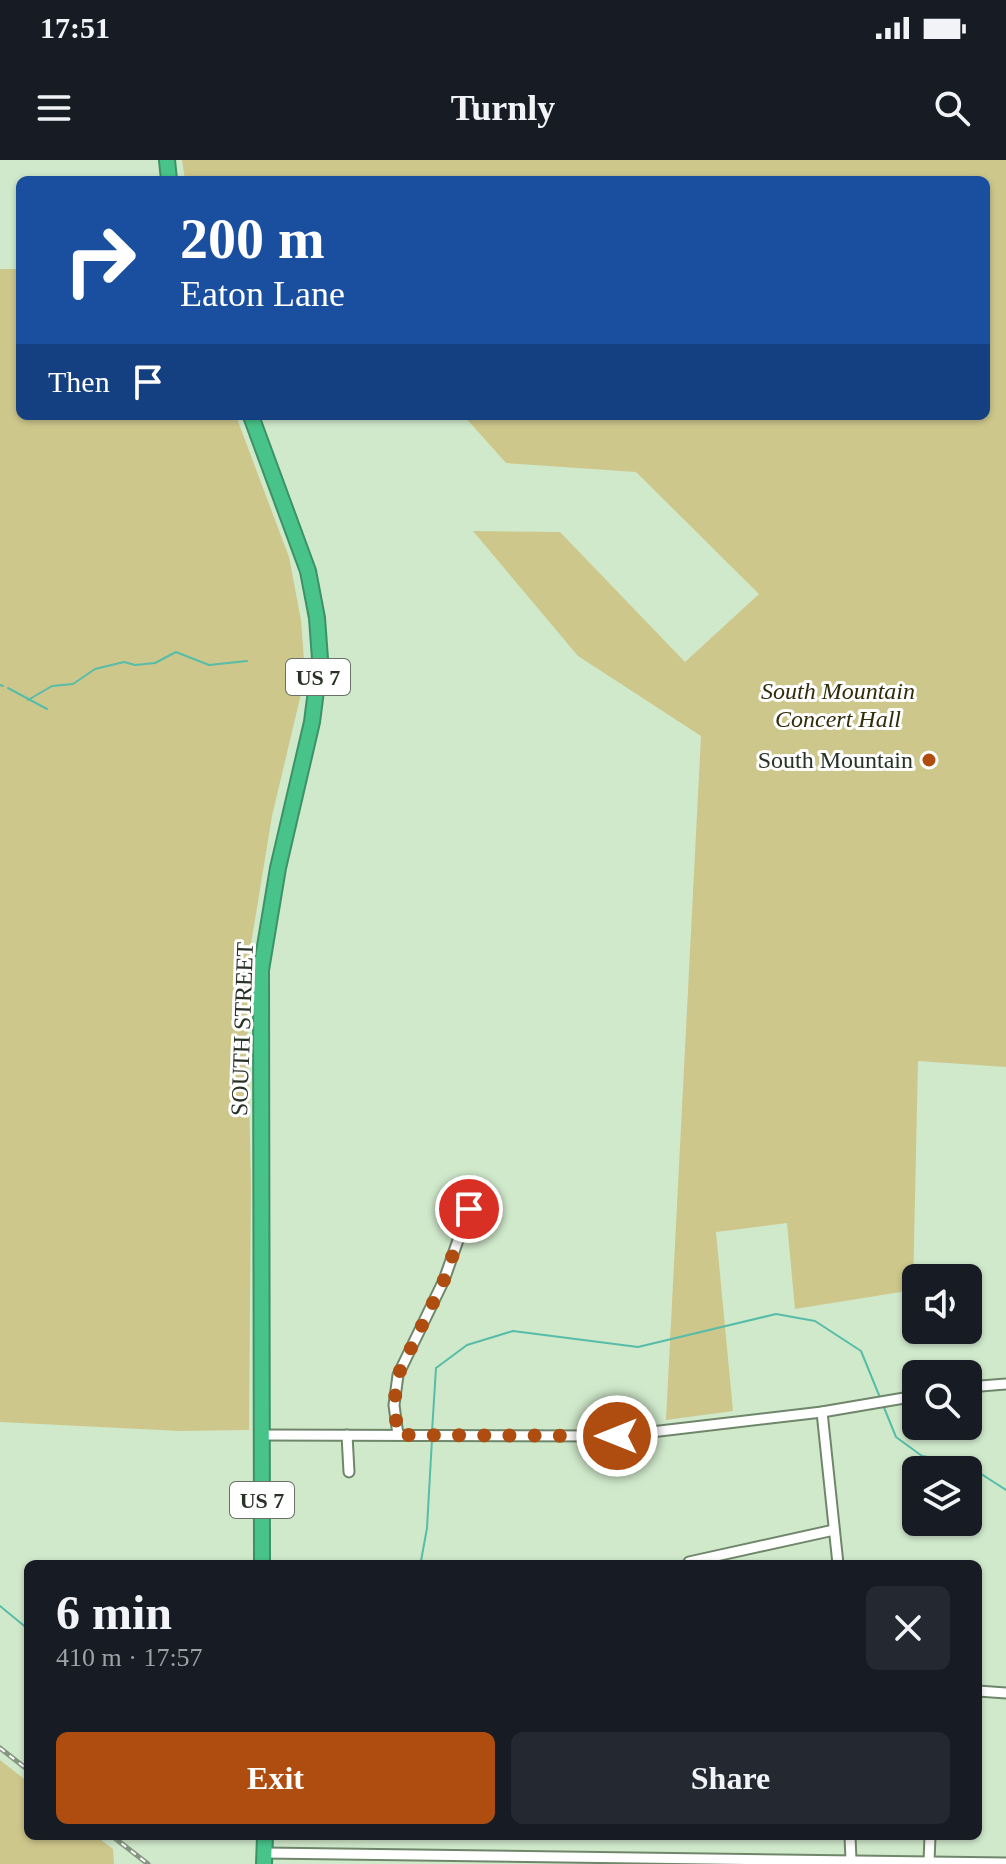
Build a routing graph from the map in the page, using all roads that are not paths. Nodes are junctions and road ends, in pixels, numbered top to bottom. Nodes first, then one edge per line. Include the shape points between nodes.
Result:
1 (252, 420) edge
2 (469, 1209) dead end
3 (1006, 1384) edge
4 (982, 1386) edge
5 (902, 1398) edge
6 (822, 1412) junction
7 (262, 1435) junction
8 (347, 1435) junction
9 (398, 1435) junction
10 (349, 1472) dead end
11 (834, 1530) junction
12 (262, 1560) edge
13 (698, 1560) edge
14 (838, 1560) edge
15 (982, 1691) edge
16 (1006, 1693) edge
17 (850, 1840) edge
18 (930, 1840) edge
19 (264, 1858) edge
20 (513, 1860) edge
21 (851, 1860) junction
22 (732, 1861) edge
23 (929, 1862) junction
24 (1006, 1863) edge

1 - 7 highway, SOUTH STREET / US 7 via 308,571 320,659 261,970
2 - 9 street via 444,1280 398,1375
3 - 4 street
5 - 6 street
6 - 9 street via 617,1436
6 - 11 street
7 - 8 street
7 - 12 highway, SOUTH STREET / US 7
8 - 9 street
8 - 10 street
11 - 13 street
11 - 14 street
15 - 16 street
17 - 21 street
18 - 23 street
19 - 20 street
20 - 22 street
21 - 22 street
21 - 23 street
23 - 24 street

